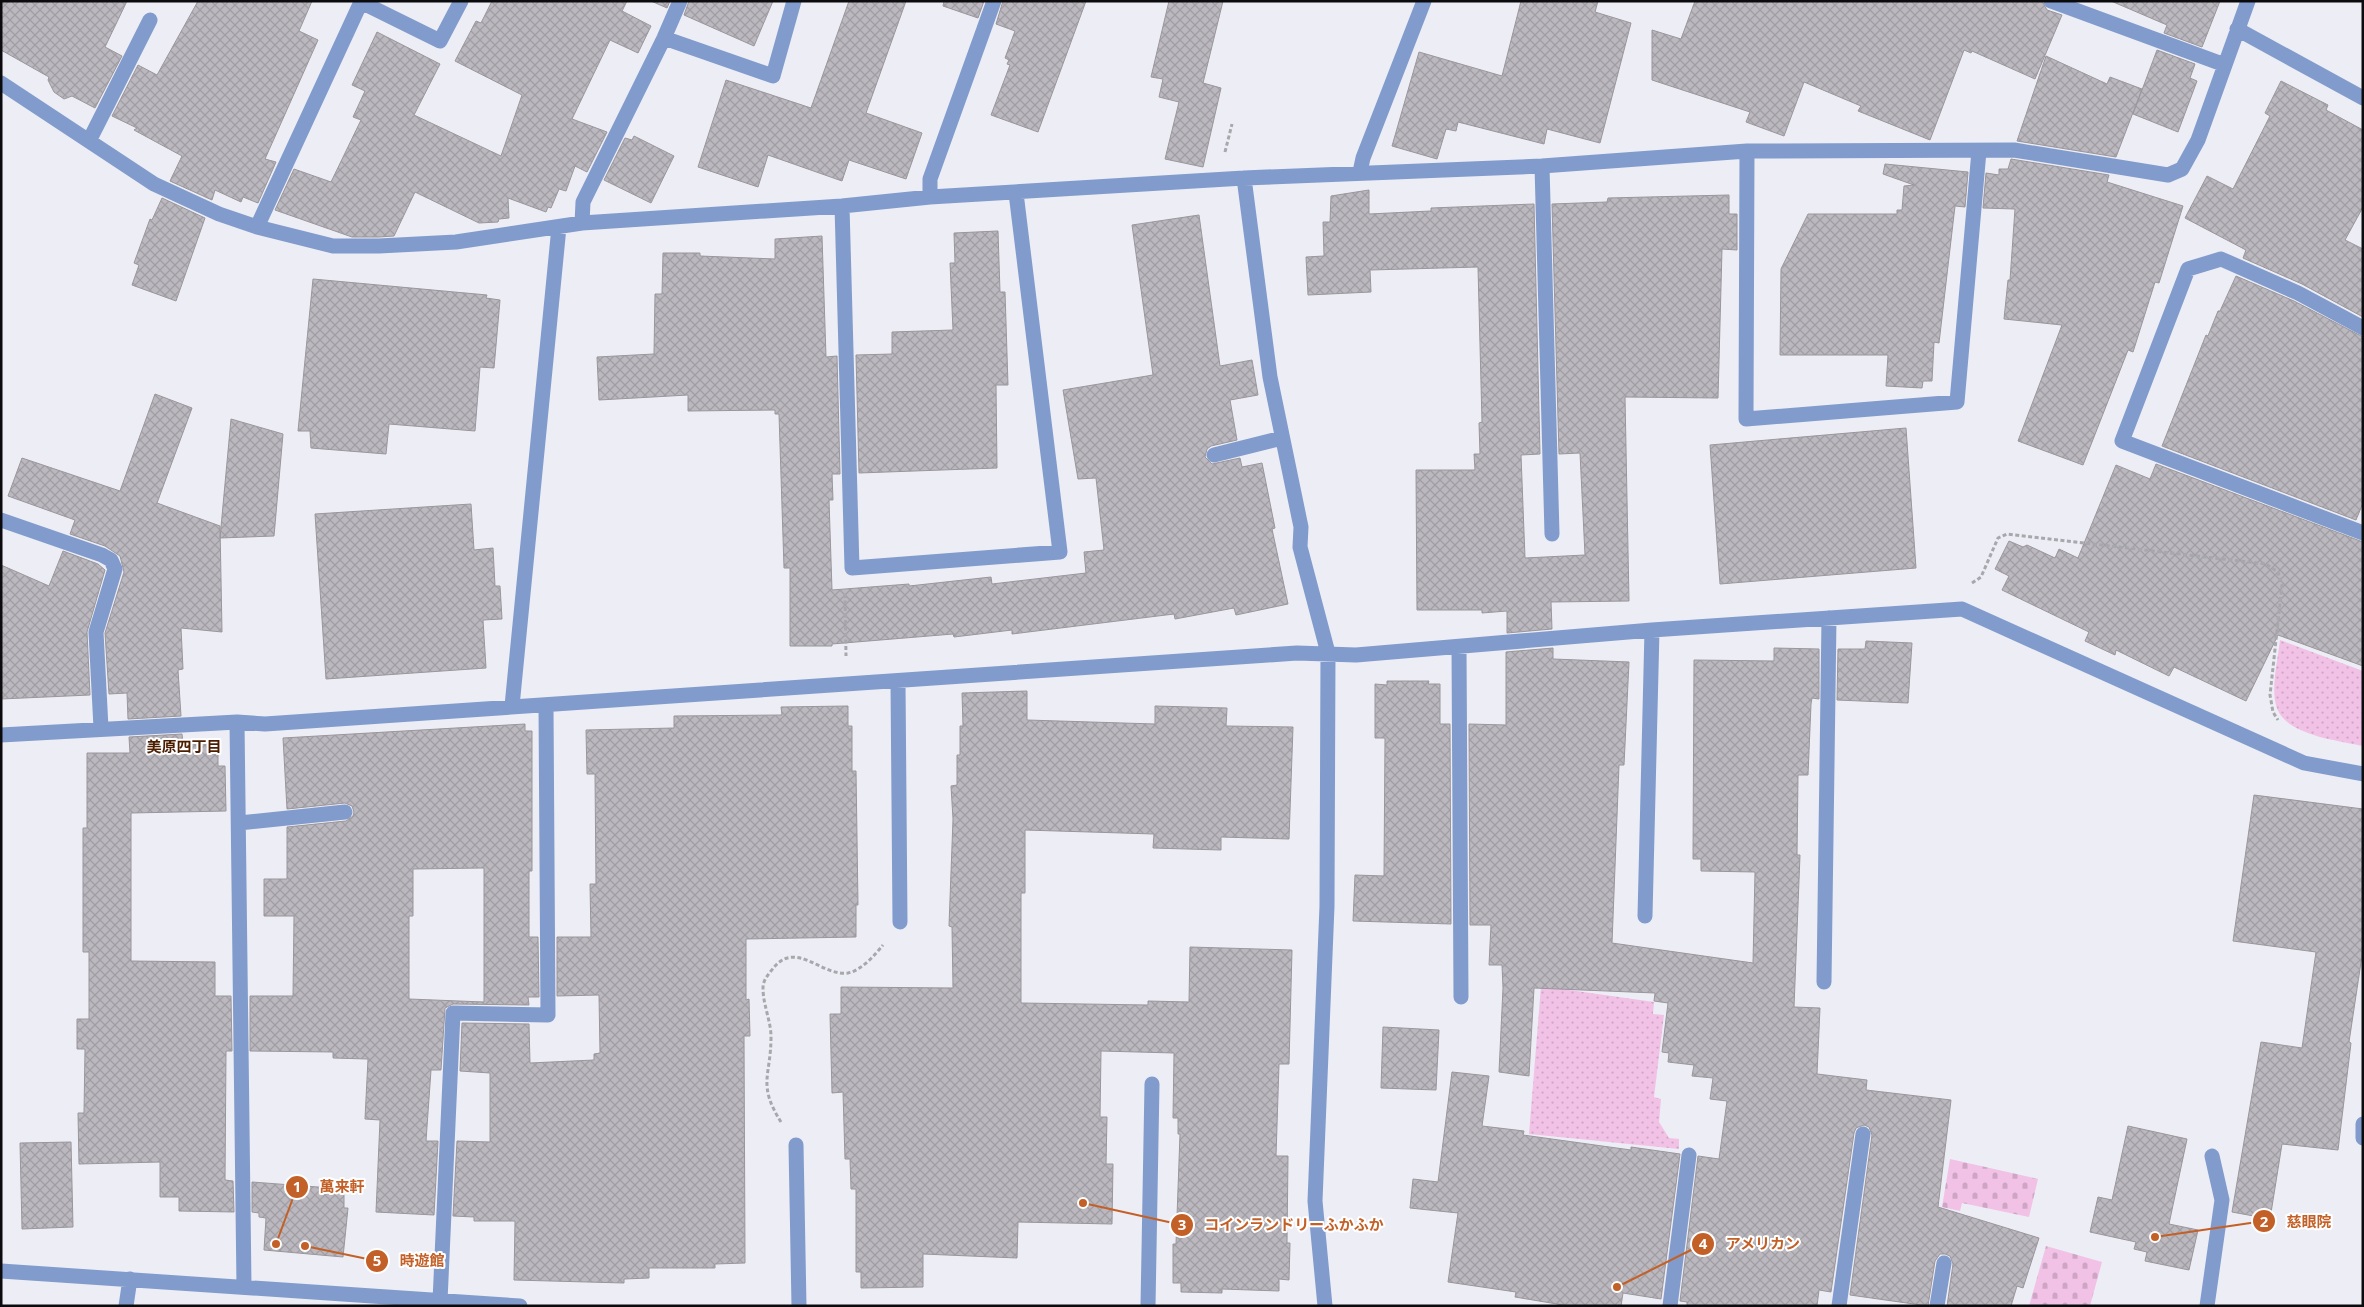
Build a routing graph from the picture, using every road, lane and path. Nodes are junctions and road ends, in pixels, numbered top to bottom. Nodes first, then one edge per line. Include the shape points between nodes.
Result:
1 (460, 1) edge
2 (680, 1) edge
3 (794, 1) edge
4 (994, 1) edge
5 (1424, 1) edge
6 (2051, 1) edge
7 (2248, 1) edge
8 (150, 20) dead end
9 (2237, 29) junction
10 (664, 38) junction
11 (2225, 65) junction
12 (1, 83) edge
13 (2363, 98) edge
14 (89, 141) junction
15 (1747, 151) junction
16 (1979, 151) junction
17 (1542, 166) junction
18 (1360, 172) junction
19 (1244, 178) junction
20 (1016, 193) junction
21 (930, 198) junction
22 (842, 206) junction
23 (582, 223) junction
24 (257, 227) junction
25 (559, 227) junction
26 (2363, 328) edge
27 (1282, 438) junction
28 (1214, 455) dead end
29 (1, 520) edge
30 (2363, 533) edge
31 (1552, 534) dead end
32 (852, 568) junction
33 (1829, 618) junction
34 (1652, 630) junction
35 (1458, 648) junction
36 (1328, 653) junction
37 (846, 659) dead end
38 (898, 682) junction
39 (512, 706) junction
40 (546, 706) junction
41 (238, 722) junction
42 (101, 728) junction
43 (1, 735) edge
44 (2363, 774) edge
45 (345, 812) dead end
46 (239, 822) junction
47 (1645, 916) dead end
48 (900, 922) joint
49 (1824, 982) dead end
50 (1461, 997) dead end
51 (1152, 1084) dead end
52 (2363, 1124) edge
53 (1863, 1134) dead end
54 (2363, 1138) edge
55 (796, 1145) joint
56 (1690, 1155) dead end
57 (2212, 1156) dead end
58 (1944, 1263) dead end
59 (1, 1271) edge
60 (130, 1279) junction
61 (244, 1287) junction
62 (440, 1301) junction
63 (126, 1306) edge
64 (520, 1306) edge
65 (799, 1306) edge
66 (1148, 1306) edge
67 (1325, 1306) edge
68 (1670, 1306) edge
69 (1839, 1306) edge
70 (1937, 1306) edge
71 (2207, 1306) edge

1 - 24 street via 440,41 361,2
2 - 10 street
3 - 10 street via 773,76
4 - 21 street via 930,180
5 - 18 street
6 - 11 street
7 - 9 street
8 - 14 street
9 - 11 street
9 - 13 street
10 - 23 street via 582,202
11 - 16 street via 2198,140 2182,168 2168,175 2014,150
12 - 14 street
14 - 24 street via 154,184 219,214
15 - 16 street
15 - 16 street via 1746,419 1957,402
15 - 17 street
17 - 18 street
17 - 31 street
18 - 19 street
19 - 20 street
19 - 27 street via 1270,377
20 - 21 street
20 - 32 street via 1060,552
21 - 22 street
22 - 23 street
22 - 32 street
23 - 25 street
24 - 25 street via 333,246 379,246 456,242
25 - 39 street
26 - 30 street via 2298,292 2221,259 2188,269 2122,441
27 - 28 street
27 - 36 street via 1301,527 1300,547
29 - 42 street via 111,560 115,569 96,632
32 - 37 path via 845,586
33 - 34 street
33 - 44 street via 1962,609 2304,763
33 - 49 street
34 - 35 street
34 - 47 street
35 - 36 street via 1356,655
35 - 50 street
36 - 38 street
36 - 67 street via 1327,897 1316,1201
38 - 40 street
38 - 48 street
39 - 40 street
39 - 41 street via 265,724
40 - 62 street via 548,1015 453,1013
41 - 42 street
41 - 46 street
42 - 43 street
45 - 46 street
46 - 61 street
48 - 55 path via 867,962 849,973 838,973 801,957 787,958 774,966 765,979 763,987 771,1031 766,1092
51 - 66 street
52 - 54 street
53 - 69 street
55 - 65 street
56 - 68 street
57 - 71 street via 2222,1200
58 - 70 street
59 - 60 street
60 - 61 street
60 - 63 street
61 - 62 street
62 - 64 street

